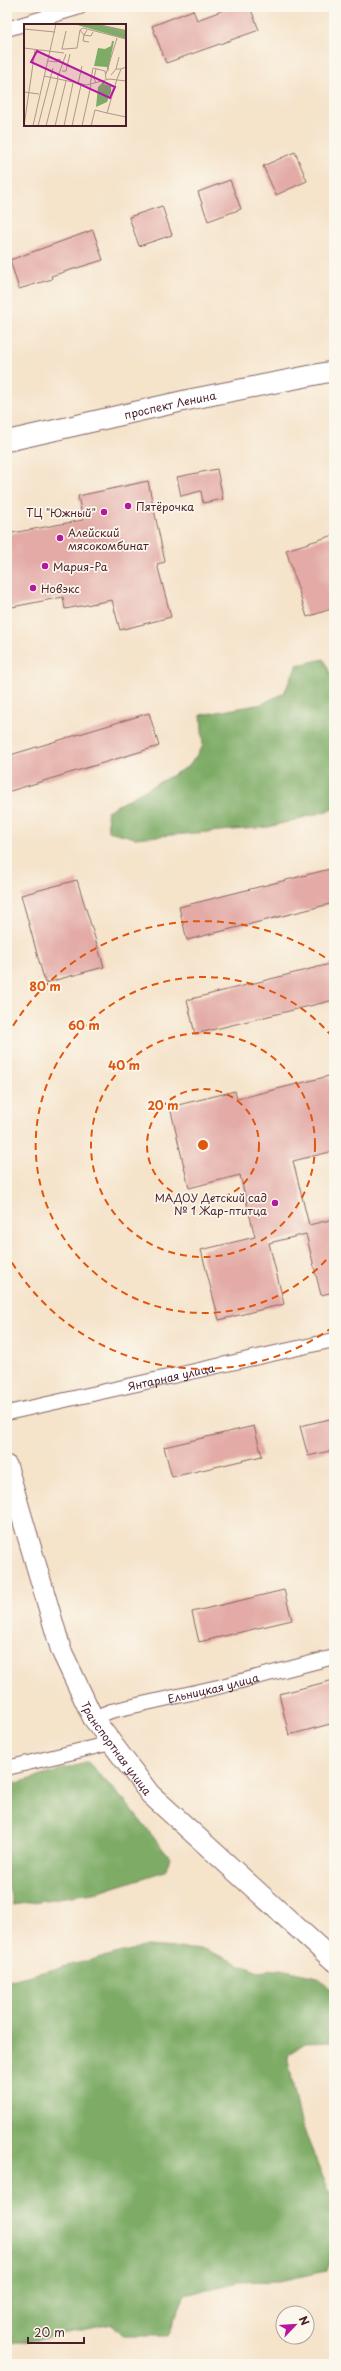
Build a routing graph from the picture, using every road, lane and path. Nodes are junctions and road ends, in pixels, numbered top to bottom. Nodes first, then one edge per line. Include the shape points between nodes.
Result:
1 (80, 7) edge
2 (7, 29) edge
3 (334, 371) edge
4 (7, 441) edge
5 (334, 1340) edge
6 (7, 1413) edge
7 (7, 1466) edge
8 (10, 1490) edge
9 (334, 1658) edge
10 (93, 1718) junction
11 (111, 1743) junction
12 (7, 1768) edge
13 (334, 1961) edge

1 - 2 street
3 - 4 street, проспект Ленина via 192,399
5 - 6 street, Янтарная улица
7 - 8 street, Транспортная улица
8 - 10 street, Транспортная улица via 61,1650
9 - 10 street, Ельницкая улица via 111,1711
10 - 11 street, Транспортная улица
11 - 12 street
11 - 13 street, Транспортная улица via 150,1794

